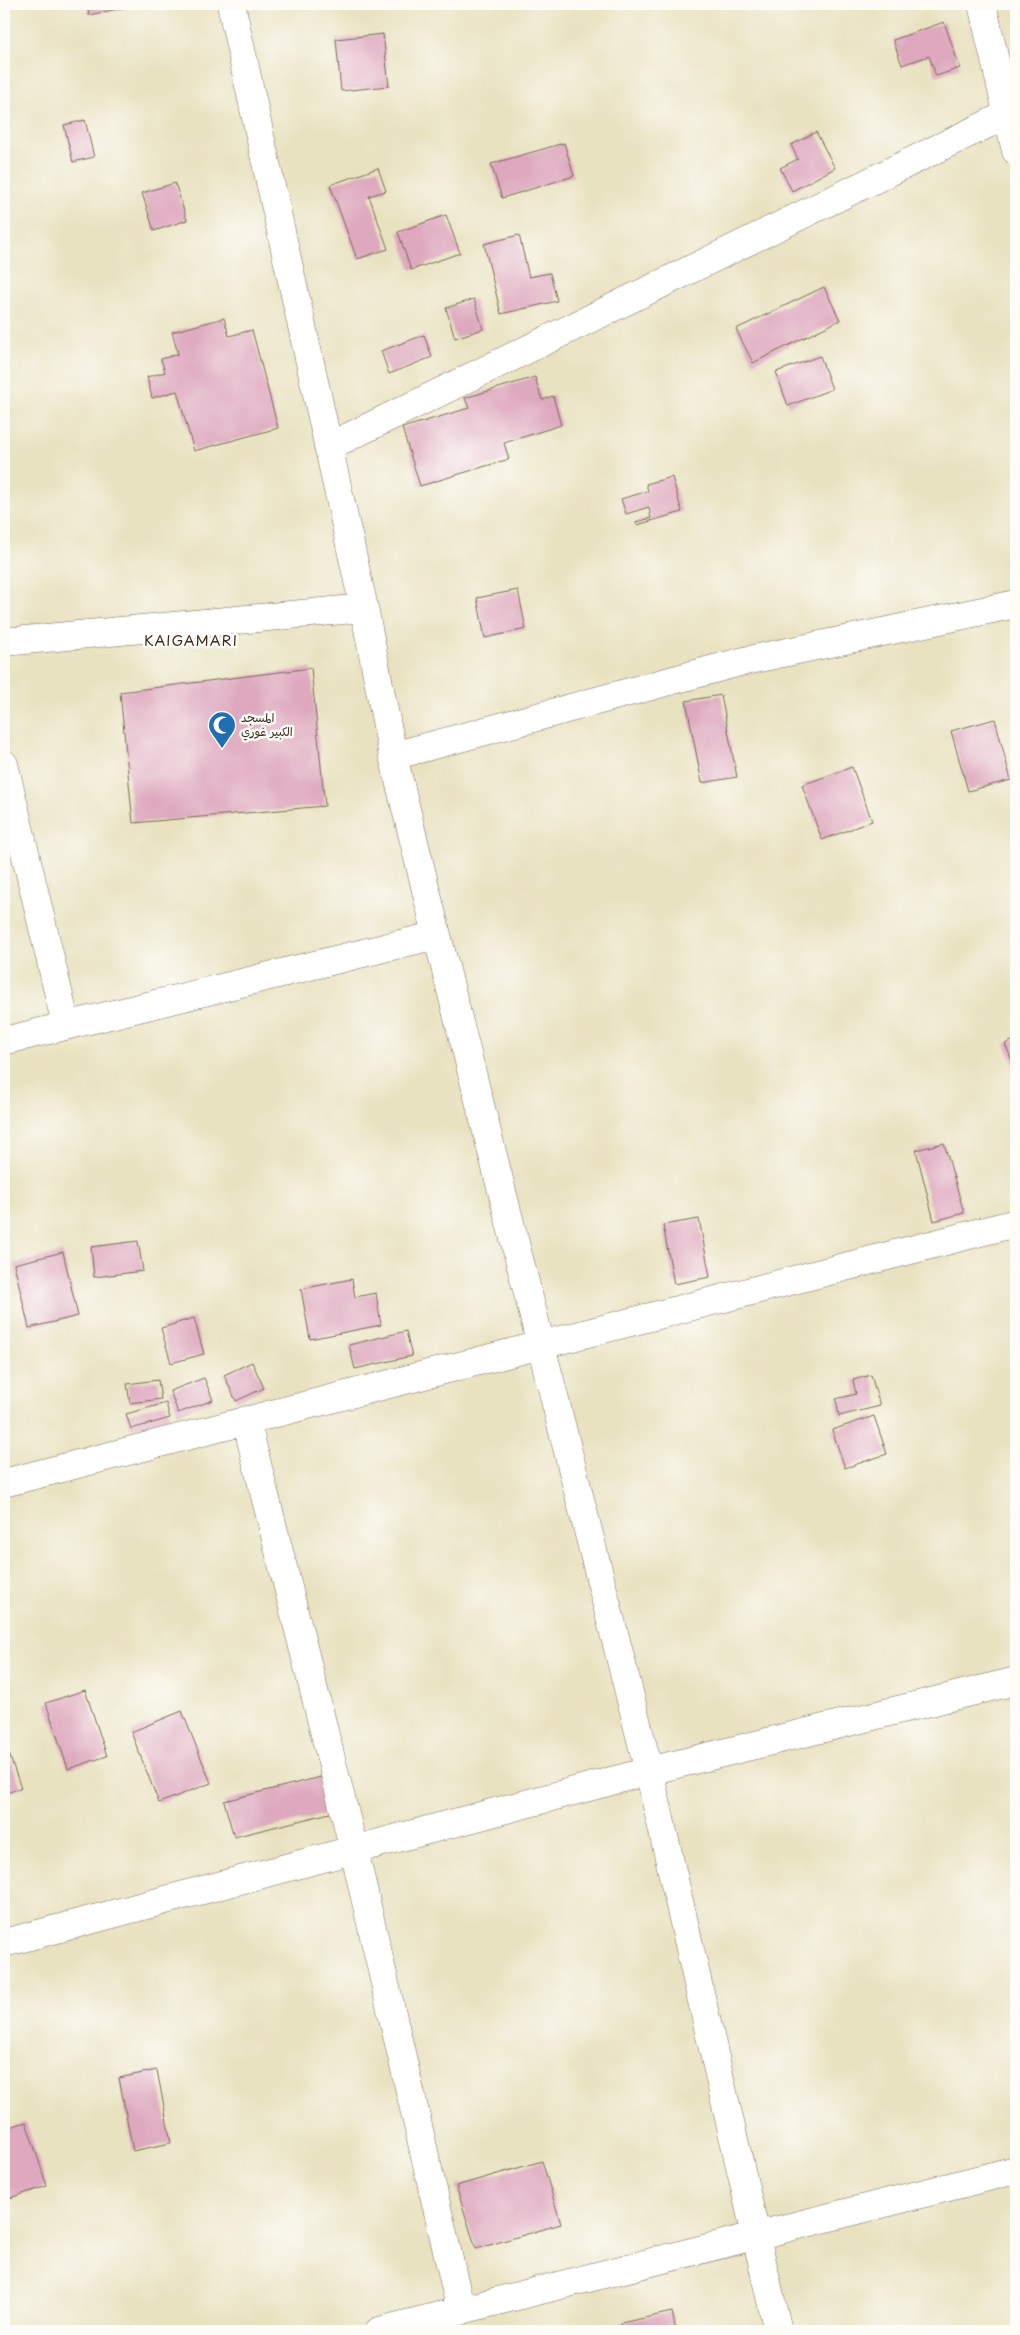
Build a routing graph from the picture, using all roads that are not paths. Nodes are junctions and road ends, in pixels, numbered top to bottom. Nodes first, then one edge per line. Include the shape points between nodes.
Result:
1 (231, 4) edge
2 (982, 4) edge
3 (1008, 114) junction
4 (1016, 150) edge
5 (328, 447) junction
6 (1016, 604) edge
7 (364, 608) junction
8 (4, 642) edge
9 (394, 756) junction
10 (4, 764) edge
11 (437, 935) junction
12 (66, 1025) junction
13 (4, 1041) edge
14 (1016, 1223) edge
15 (541, 1344) junction
16 (246, 1420) junction
17 (4, 1483) edge
18 (1016, 1681) edge
19 (649, 1771) junction
20 (354, 1850) junction
21 (4, 1943) edge
22 (1016, 2170) edge
23 (757, 2237) junction
24 (461, 2311) junction
25 (380, 2331) edge
26 (778, 2331) edge

1 - 5 street
2 - 3 street
3 - 4 street
3 - 5 street
5 - 7 street
6 - 9 street via 740,662
7 - 8 street
7 - 9 street
9 - 11 street
10 - 12 street
11 - 12 street
11 - 15 street
12 - 13 street
14 - 15 street
15 - 16 street
15 - 19 street
16 - 17 street
16 - 20 street
18 - 19 street
19 - 20 street
19 - 23 street
20 - 21 street
20 - 24 street
22 - 23 street
23 - 24 street
23 - 26 street
24 - 25 street

